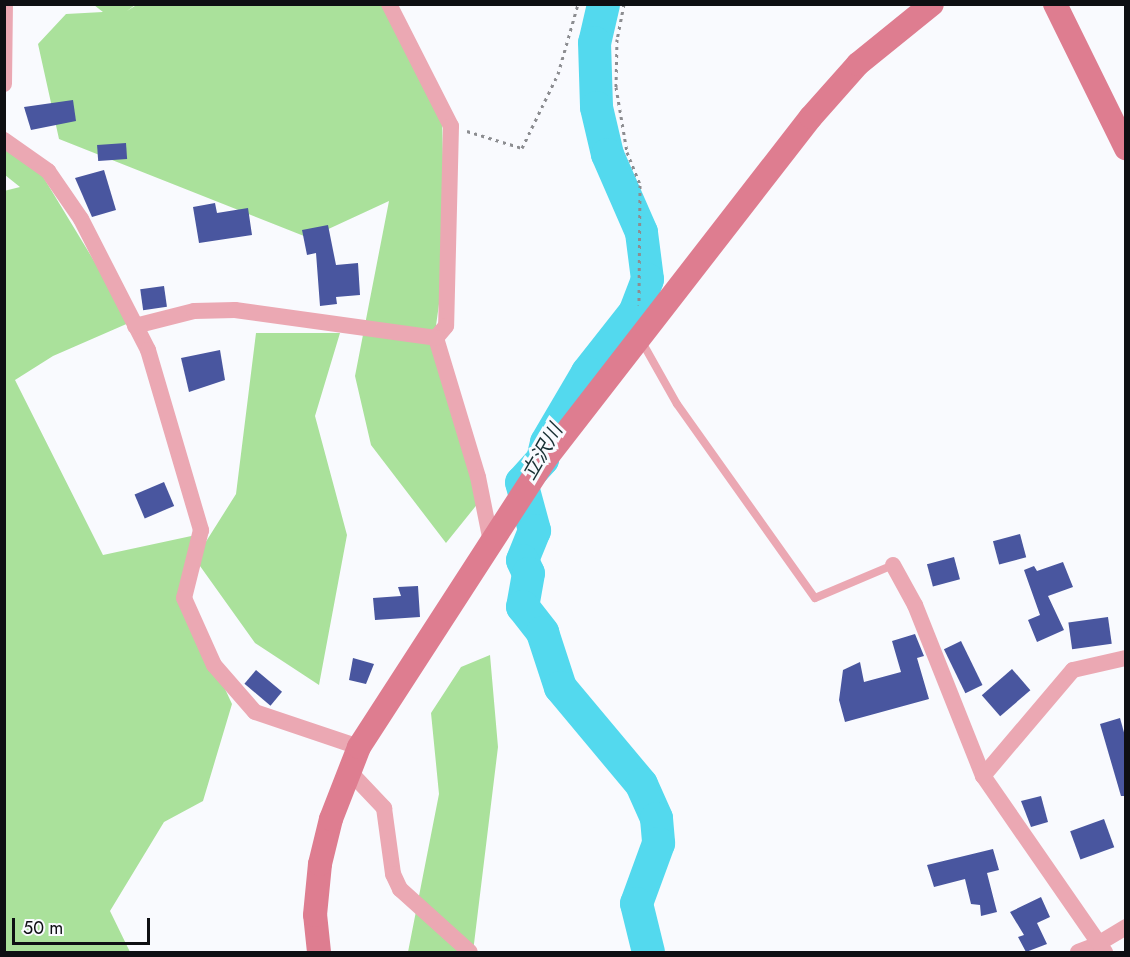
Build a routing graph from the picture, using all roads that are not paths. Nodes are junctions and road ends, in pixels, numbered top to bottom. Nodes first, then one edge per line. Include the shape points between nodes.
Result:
1 (5, 4) edge
2 (389, 4) edge
3 (932, 4) edge
4 (1055, 4) edge
5 (4, 84) edge
6 (4, 140) edge
7 (1125, 148) edge
8 (135, 326) junction
9 (639, 336) junction
10 (436, 338) junction
11 (491, 542) junction
12 (893, 565) joint
13 (1125, 658) edge
14 (359, 747) junction
15 (350, 772) junction
16 (983, 776) junction
17 (1125, 927) edge
18 (1101, 946) edge
19 (319, 952) edge
20 (470, 952) edge
21 (1078, 952) edge

1 - 5 street
2 - 10 street via 451,126 446,326
3 - 9 street via 858,64
4 - 7 street
6 - 8 street via 48,171 81,219
8 - 10 street via 194,310 235,310
8 - 14 street via 148,350 201,530 184,598 214,665 255,712
9 - 11 street via 544,461
9 - 12 lane via 677,404 815,598
10 - 11 street via 478,477
11 - 14 street
12 - 16 street via 915,605
13 - 16 street via 1073,670
14 - 15 street
15 - 19 street via 320,864 315,915
15 - 20 street via 384,808 390,857 400,889
16 - 18 street
17 - 18 street
18 - 21 street

